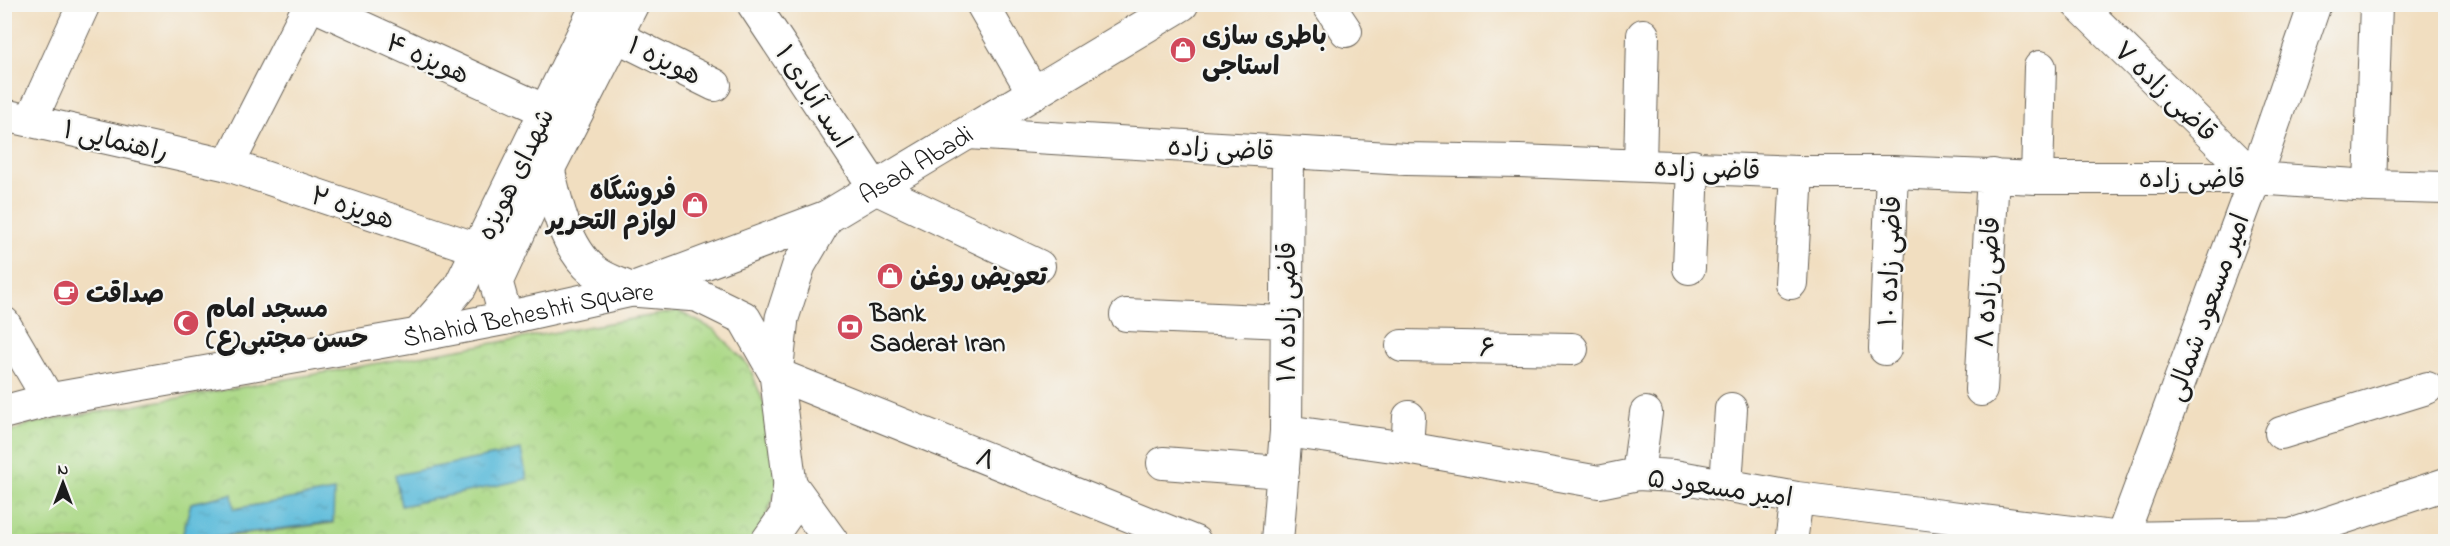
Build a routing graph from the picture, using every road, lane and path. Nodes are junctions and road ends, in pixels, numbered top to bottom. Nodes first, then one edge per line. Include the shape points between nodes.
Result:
1 (84, 4) edge
2 (310, 4) edge
3 (598, 4) edge
4 (632, 4) edge
5 (753, 4) edge
6 (982, 4) edge
7 (1182, 4) edge
8 (1328, 4) edge
9 (2078, 4) edge
10 (2315, 4) edge
11 (2376, 4) edge
12 (1346, 31) dead end
13 (1643, 35) dead end
14 (616, 36) junction
15 (2040, 67) dead end
16 (715, 85) dead end
17 (1034, 94) junction
18 (546, 111) junction
19 (18, 118) edge
20 (968, 133) junction
21 (1287, 152) junction
22 (228, 165) junction
23 (1640, 165) junction
24 (1693, 166) junction
25 (548, 169) junction
26 (1797, 172) junction
27 (1892, 172) junction
28 (1993, 175) junction
29 (2037, 178) junction
30 (2254, 178) junction
31 (2370, 186) junction
32 (875, 188) junction
33 (2445, 188) edge
34 (827, 217) junction
35 (478, 249) junction
36 (1039, 266) dead end
37 (1689, 268) dead end
38 (496, 282) junction
39 (1791, 283) dead end
40 (460, 287) junction
41 (632, 290) junction
42 (1126, 315) dead end
43 (506, 318) junction
44 (1285, 322) junction
45 (4, 323) edge
46 (418, 335) junction
47 (1402, 346) dead end
48 (1572, 349) dead end
49 (1885, 349) dead end
50 (776, 374) junction
51 (2427, 387) dead end
52 (1981, 390) dead end
53 (49, 400) junction
54 (1731, 409) dead end
55 (4, 412) edge
56 (1646, 413) dead end
57 (1409, 417) dead end
58 (1286, 431) junction
59 (2281, 433) dead end
60 (1407, 448) junction
61 (1163, 463) dead end
62 (1283, 472) junction
63 (1638, 474) junction
64 (790, 484) junction
65 (2445, 484) edge
66 (1726, 485) junction
67 (1797, 498) junction
68 (2121, 540) edge
69 (767, 542) edge
70 (832, 542) edge
71 (1196, 542) edge
72 (1277, 542) edge
73 (1791, 542) edge

1 - 19 street
2 - 18 street, هویزه ۴
2 - 22 street
3 - 18 main road, شهدای هویزه
4 - 14 main road, شهدای هویزه
5 - 32 street, اسد آبادی ۱
6 - 17 street
7 - 17 main road, Asad Abadi
8 - 12 street
9 - 30 street, قاضی زاده ۷
10 - 30 street, امیر مسعود شمالی
11 - 31 street
13 - 23 street
14 - 16 street, هویزه ۱
14 - 25 main road, شهدای هویزه
15 - 29 street
17 - 20 main road, Asad Abadi
18 - 35 main road, شهدای هویزه
19 - 22 street, راهنمایی ۱
20 - 21 street, قاضی زاده
20 - 32 main road, Asad Abadi
21 - 23 street, قاضی زاده
21 - 44 street, قاضی زاده ۱۸
22 - 35 street, هویزه ۲
23 - 24 street, قاضی زاده
24 - 26 street, قاضی زاده
24 - 37 street
25 - 38 main road, شهدای هویزه
25 - 41 main road via 559,217 585,262 595,272
26 - 27 street, قاضی زاده
26 - 39 street
27 - 28 street, قاضی زاده
27 - 49 street, قاضی زاده ۱۰
28 - 29 street, قاضی زاده
28 - 52 street, قاضی زاده ۸
29 - 30 street, قاضی زاده
30 - 31 street, قاضی زاده
30 - 68 street, امیر مسعود شمالی
31 - 33 street, قاضی زاده
32 - 34 main road, Asad Abadi
32 - 36 street
34 - 41 main road, Asad Abadi
34 - 50 main road via 799,265 785,308
35 - 40 main road, شهدای هویزه
38 - 40 main road
38 - 43 main road, شهدای هویزه
40 - 46 main road, شهدای هویزه
41 - 43 main road, ُShahid Beheshti Square
41 - 50 main road, ُShahid Beheshti Square via 697,295 744,318
42 - 44 street
43 - 46 main road, ُShahid Beheshti Square
44 - 58 street, قاضی زاده ۱۸
45 - 53 street
46 - 53 main road, ُShahid Beheshti Square
47 - 48 street, ۶
50 - 64 main road, ُShahid Beheshti Square
50 - 71 street, ۸
51 - 59 street
53 - 55 main road, ُShahid Beheshti Square
54 - 66 street
56 - 63 street
57 - 60 street
58 - 60 street, امیر مسعود ۵
58 - 62 street, قاضی زاده ۱۸
60 - 63 street, امیر مسعود ۵ via 1599,482
61 - 62 street
62 - 72 street, قاضی زاده ۱۸
63 - 66 street, امیر مسعود ۵
64 - 69 main road, ُShahid Beheshti Square via 786,516
64 - 70 main road
65 - 68 street, امیر مسعود ۵ via 2291,535
66 - 67 street, امیر مسعود ۵
67 - 68 street, امیر مسعود ۵
67 - 73 street

